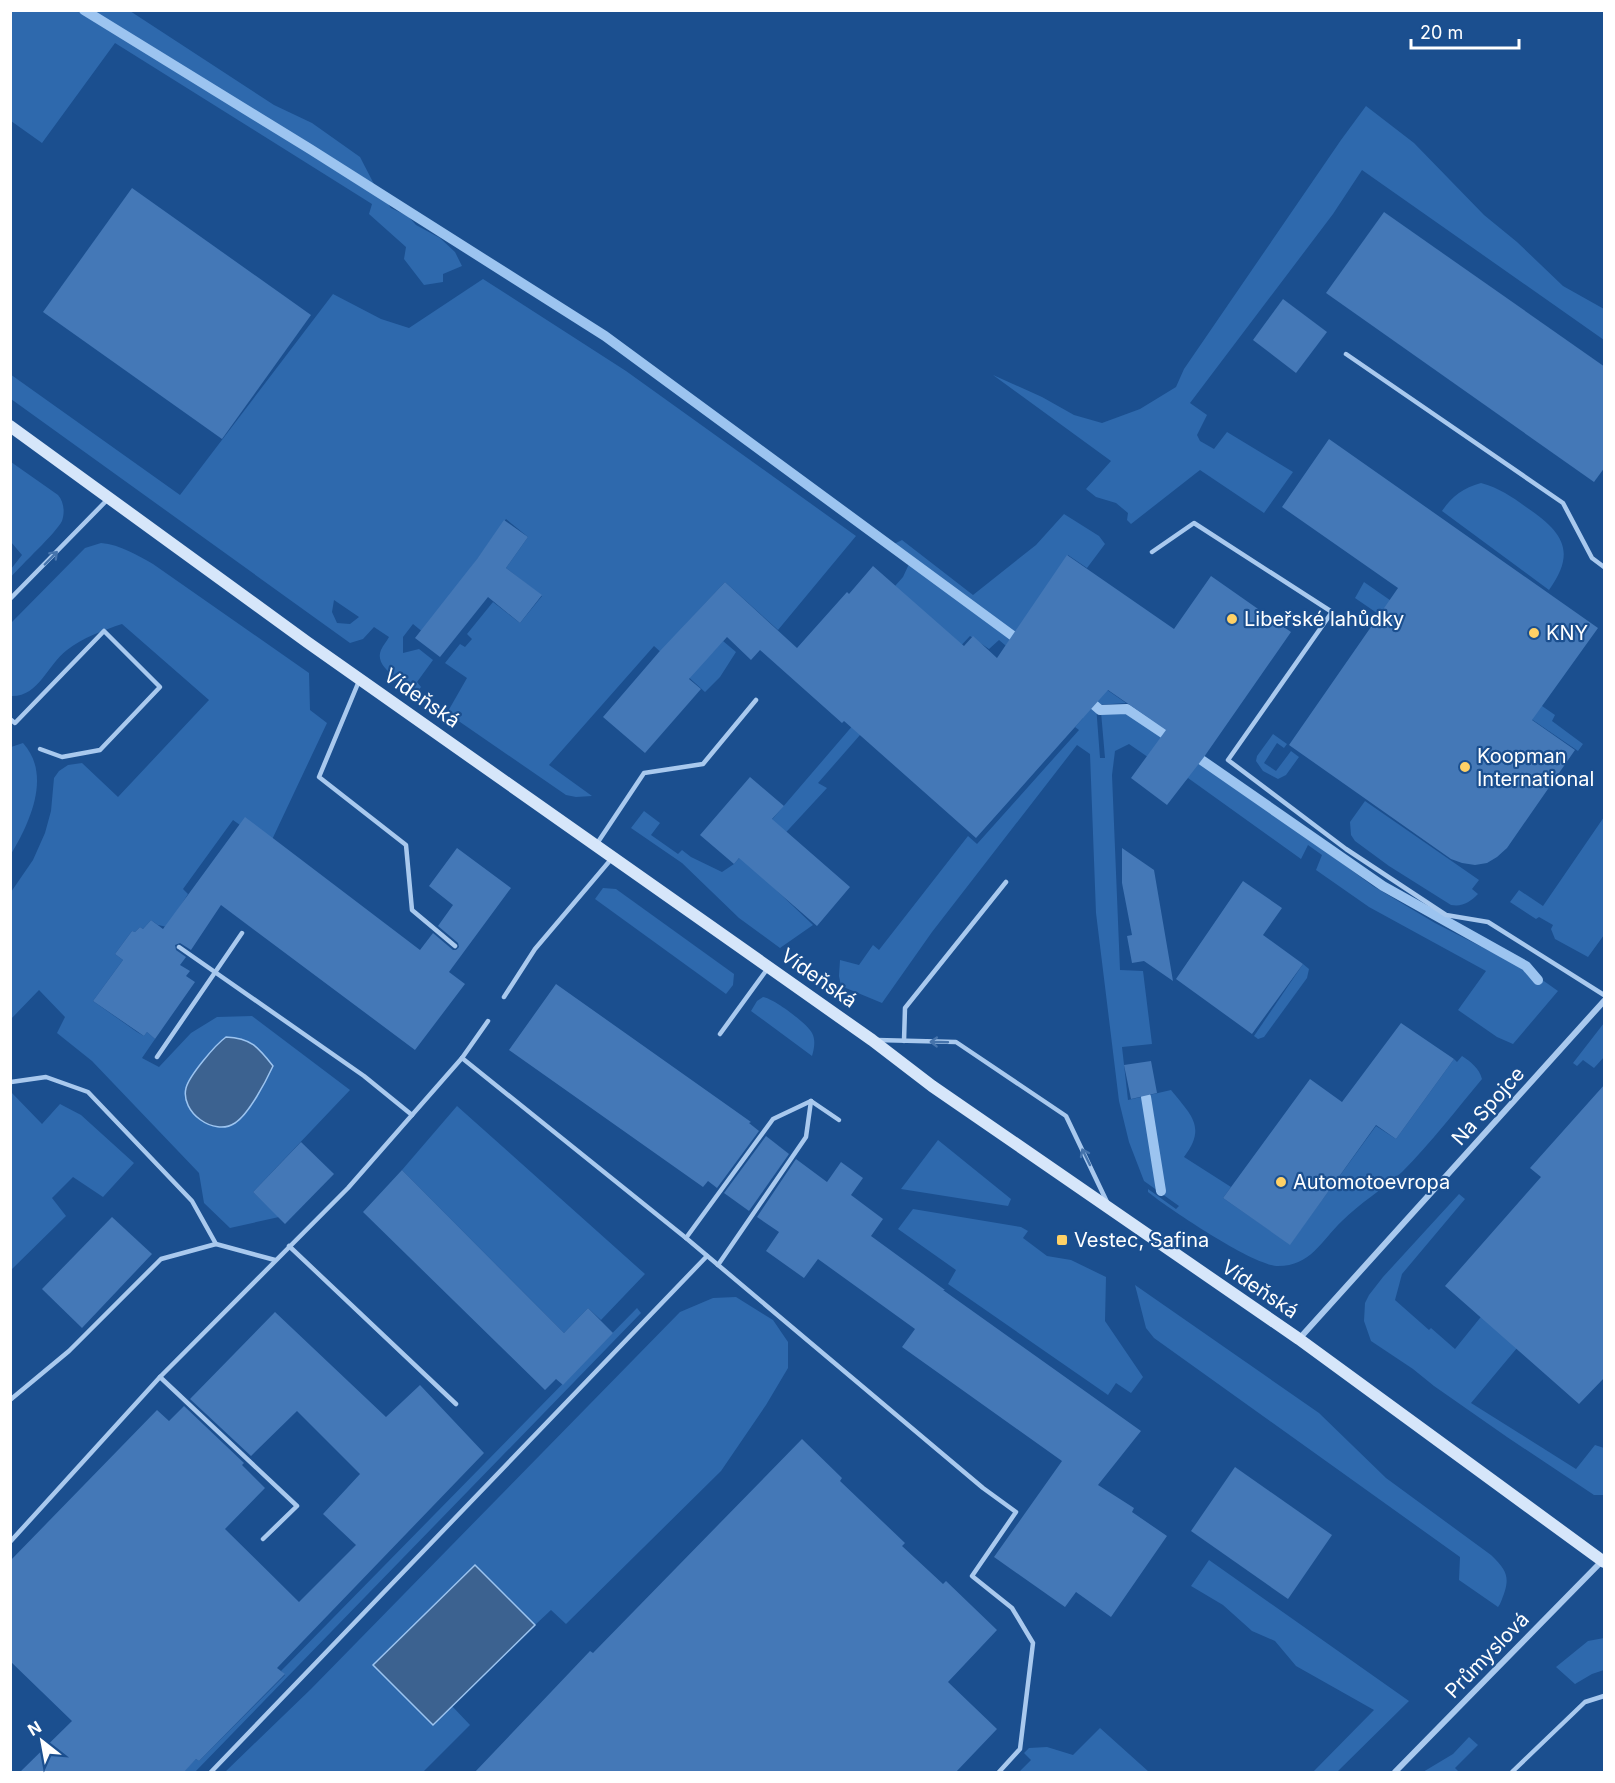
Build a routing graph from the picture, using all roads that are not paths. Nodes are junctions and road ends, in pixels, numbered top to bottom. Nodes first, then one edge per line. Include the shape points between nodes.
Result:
1 (1346, 354) dead end
2 (10, 426) edge
3 (110, 498) junction
4 (1152, 552) dead end
5 (1605, 567) edge
6 (10, 599) edge
7 (360, 678) junction
8 (756, 700) dead end
9 (10, 719) edge
10 (40, 749) dead end
11 (596, 845) junction
12 (613, 857) junction
13 (1006, 882) dead end
14 (242, 933) dead end
15 (455, 946) dead end
16 (179, 947) dead end
17 (769, 967) junction
18 (215, 973) junction
19 (1605, 995) edge
20 (504, 997) dead end
21 (1605, 1001) edge
22 (488, 1021) dead end
23 (720, 1034) dead end
24 (872, 1040) junction
25 (904, 1041) junction
26 (157, 1057) dead end
27 (462, 1058) junction
28 (10, 1082) edge
29 (811, 1101) junction
30 (412, 1115) junction
31 (839, 1120) dead end
32 (1111, 1210) junction
33 (686, 1238) junction
34 (216, 1244) junction
35 (289, 1246) junction
36 (707, 1256) junction
37 (274, 1260) junction
38 (718, 1265) junction
39 (1299, 1340) junction
40 (160, 1377) junction
41 (10, 1400) edge
42 (456, 1404) dead end
43 (263, 1539) dead end
44 (10, 1542) edge
45 (1604, 1560) edge
46 (1605, 1696) edge
47 (211, 1773) edge
48 (999, 1773) edge
49 (1395, 1773) edge
50 (1512, 1773) edge

1 - 5 lane via 1563,503 1592,558
2 - 3 main road, Vídeňská
6 -> 3 lane
3 - 7 main road, Vídeňská
4 - 19 lane via 1194,523 1332,612 1228,760 1346,849 1446,915 1488,922
7 - 11 main road, Vídeňská
7 - 15 lane via 319,777 406,845 412,910
8 - 11 lane via 703,764 644,773
9 - 10 lane via 15,723 104,631 160,687 100,750 62,757
11 - 12 main road, Vídeňská
12 - 17 main road, Vídeňská
12 - 20 lane via 535,949
13 - 25 lane via 905,1008
14 - 18 lane
16 - 18 lane
17 - 23 lane
17 - 24 main road, Vídeňská
18 - 26 lane
18 - 30 lane via 364,1076
21 - 39 street, Na Spojce
22 - 27 lane
24 - 25 lane
24 - 32 main road, Vídeňská
32 -> 25 lane via 1066,1116 956,1042
27 - 30 lane
27 - 33 lane
28 - 34 lane via 46,1077 88,1092 192,1202
29 - 31 lane
29 - 33 lane via 773,1119
29 - 38 lane via 806,1137
30 - 35 lane via 348,1188
32 - 39 main road, Vídeňská
33 - 36 lane
34 - 37 lane
34 - 41 lane via 161,1259 69,1351
35 - 37 lane
35 - 42 lane
36 - 38 lane
36 - 47 lane
37 - 40 lane
38 - 48 lane via 1016,1512 972,1576 1012,1608 1034,1643 1020,1749
39 - 45 main road, Vídeňská
40 - 43 lane via 297,1506
40 - 44 lane
45 - 49 street, Průmyslová
46 - 50 lane via 1585,1702

